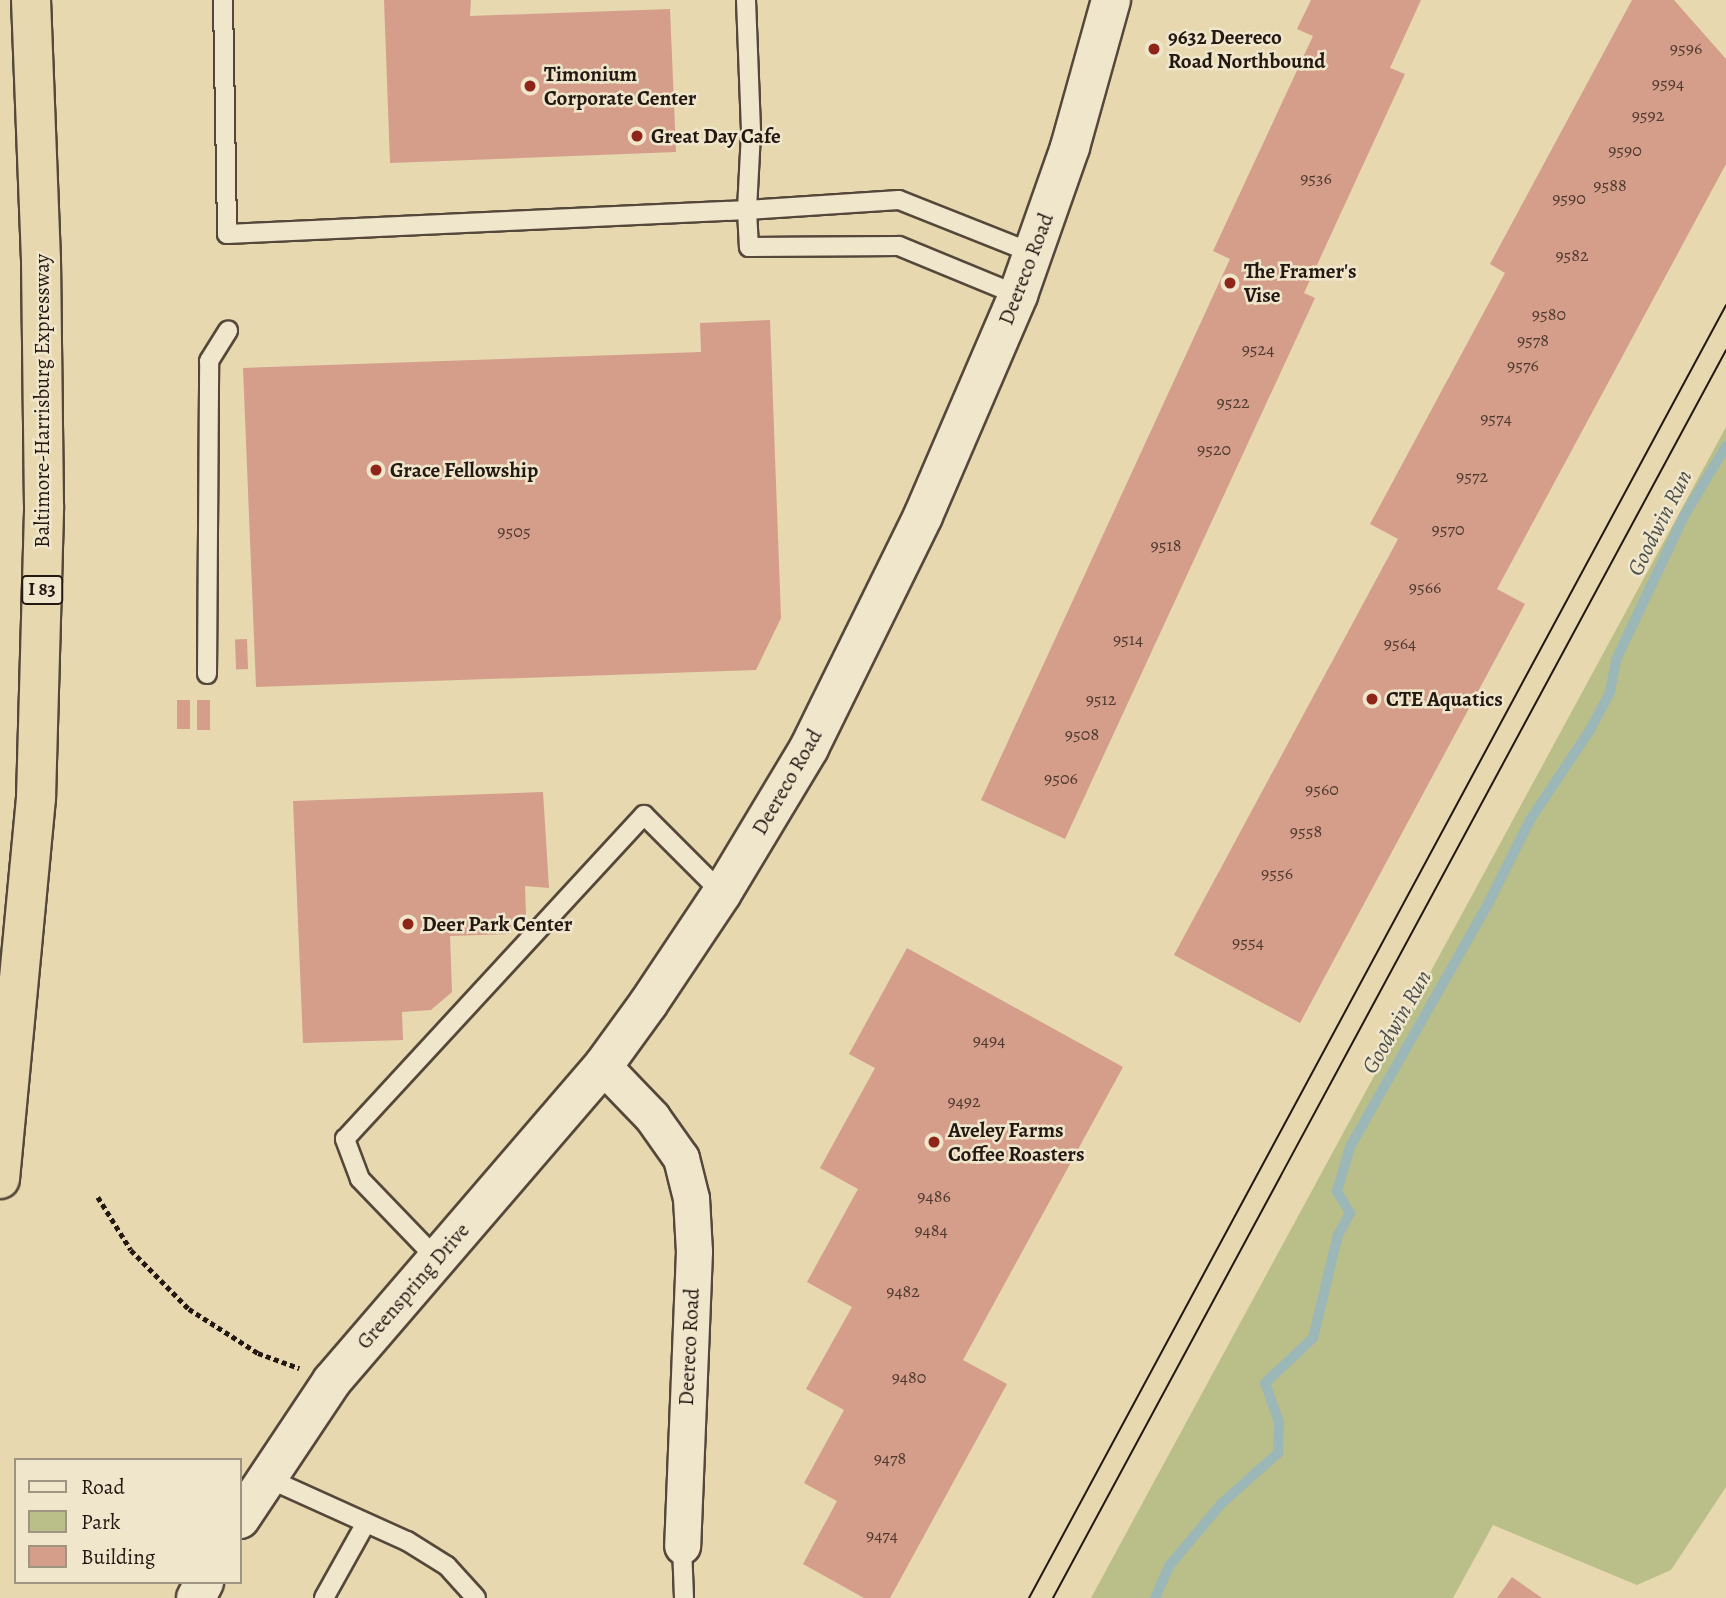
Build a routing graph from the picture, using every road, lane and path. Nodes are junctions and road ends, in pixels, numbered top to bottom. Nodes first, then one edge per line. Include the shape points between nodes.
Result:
1 (31, 0) edge
2 (223, 0) edge
3 (746, 0) edge
4 (1111, 0) edge
5 (747, 210) junction
6 (1035, 254) junction
7 (1018, 295) junction
8 (229, 331) dead end
9 (207, 674) dead end
10 (722, 893) junction
11 (603, 1066) junction
12 (0, 1179) edge
13 (98, 1197) dead end
14 (436, 1258) junction
15 (332, 1381) junction
16 (265, 1477) junction
17 (242, 1517) edge
18 (366, 1523) junction
19 (682, 1546) joint
20 (324, 1598) edge
21 (476, 1598) edge
22 (684, 1598) edge

1 - 12 highway, Baltimore-Harrisburg Expressway / I 83 via 41,260 42,589 36,799
2 - 5 lane via 227,234
3 - 5 lane via 751,133
4 - 6 main road, Deereco Road
5 - 6 lane via 900,201
5 - 7 lane via 749,247 899,246
6 - 7 main road, Deereco Road
7 - 10 main road, Deereco Road via 858,653
8 - 9 lane via 209,361
10 - 11 main road, Deereco Road
10 - 14 lane via 644,815 345,1139 360,1179
11 - 14 main road, Greenspring Drive
11 - 19 street, Deereco Road via 652,1117 681,1158 691,1198 694,1251
13 - 15 path via 131,1250 188,1309 258,1353
14 - 15 main road, Greenspring Drive
15 - 16 main road, Greenspring Drive
16 - 17 main road, Greenspring Drive
16 - 18 lane
18 - 20 lane
18 - 21 lane via 447,1566
19 - 22 lane

